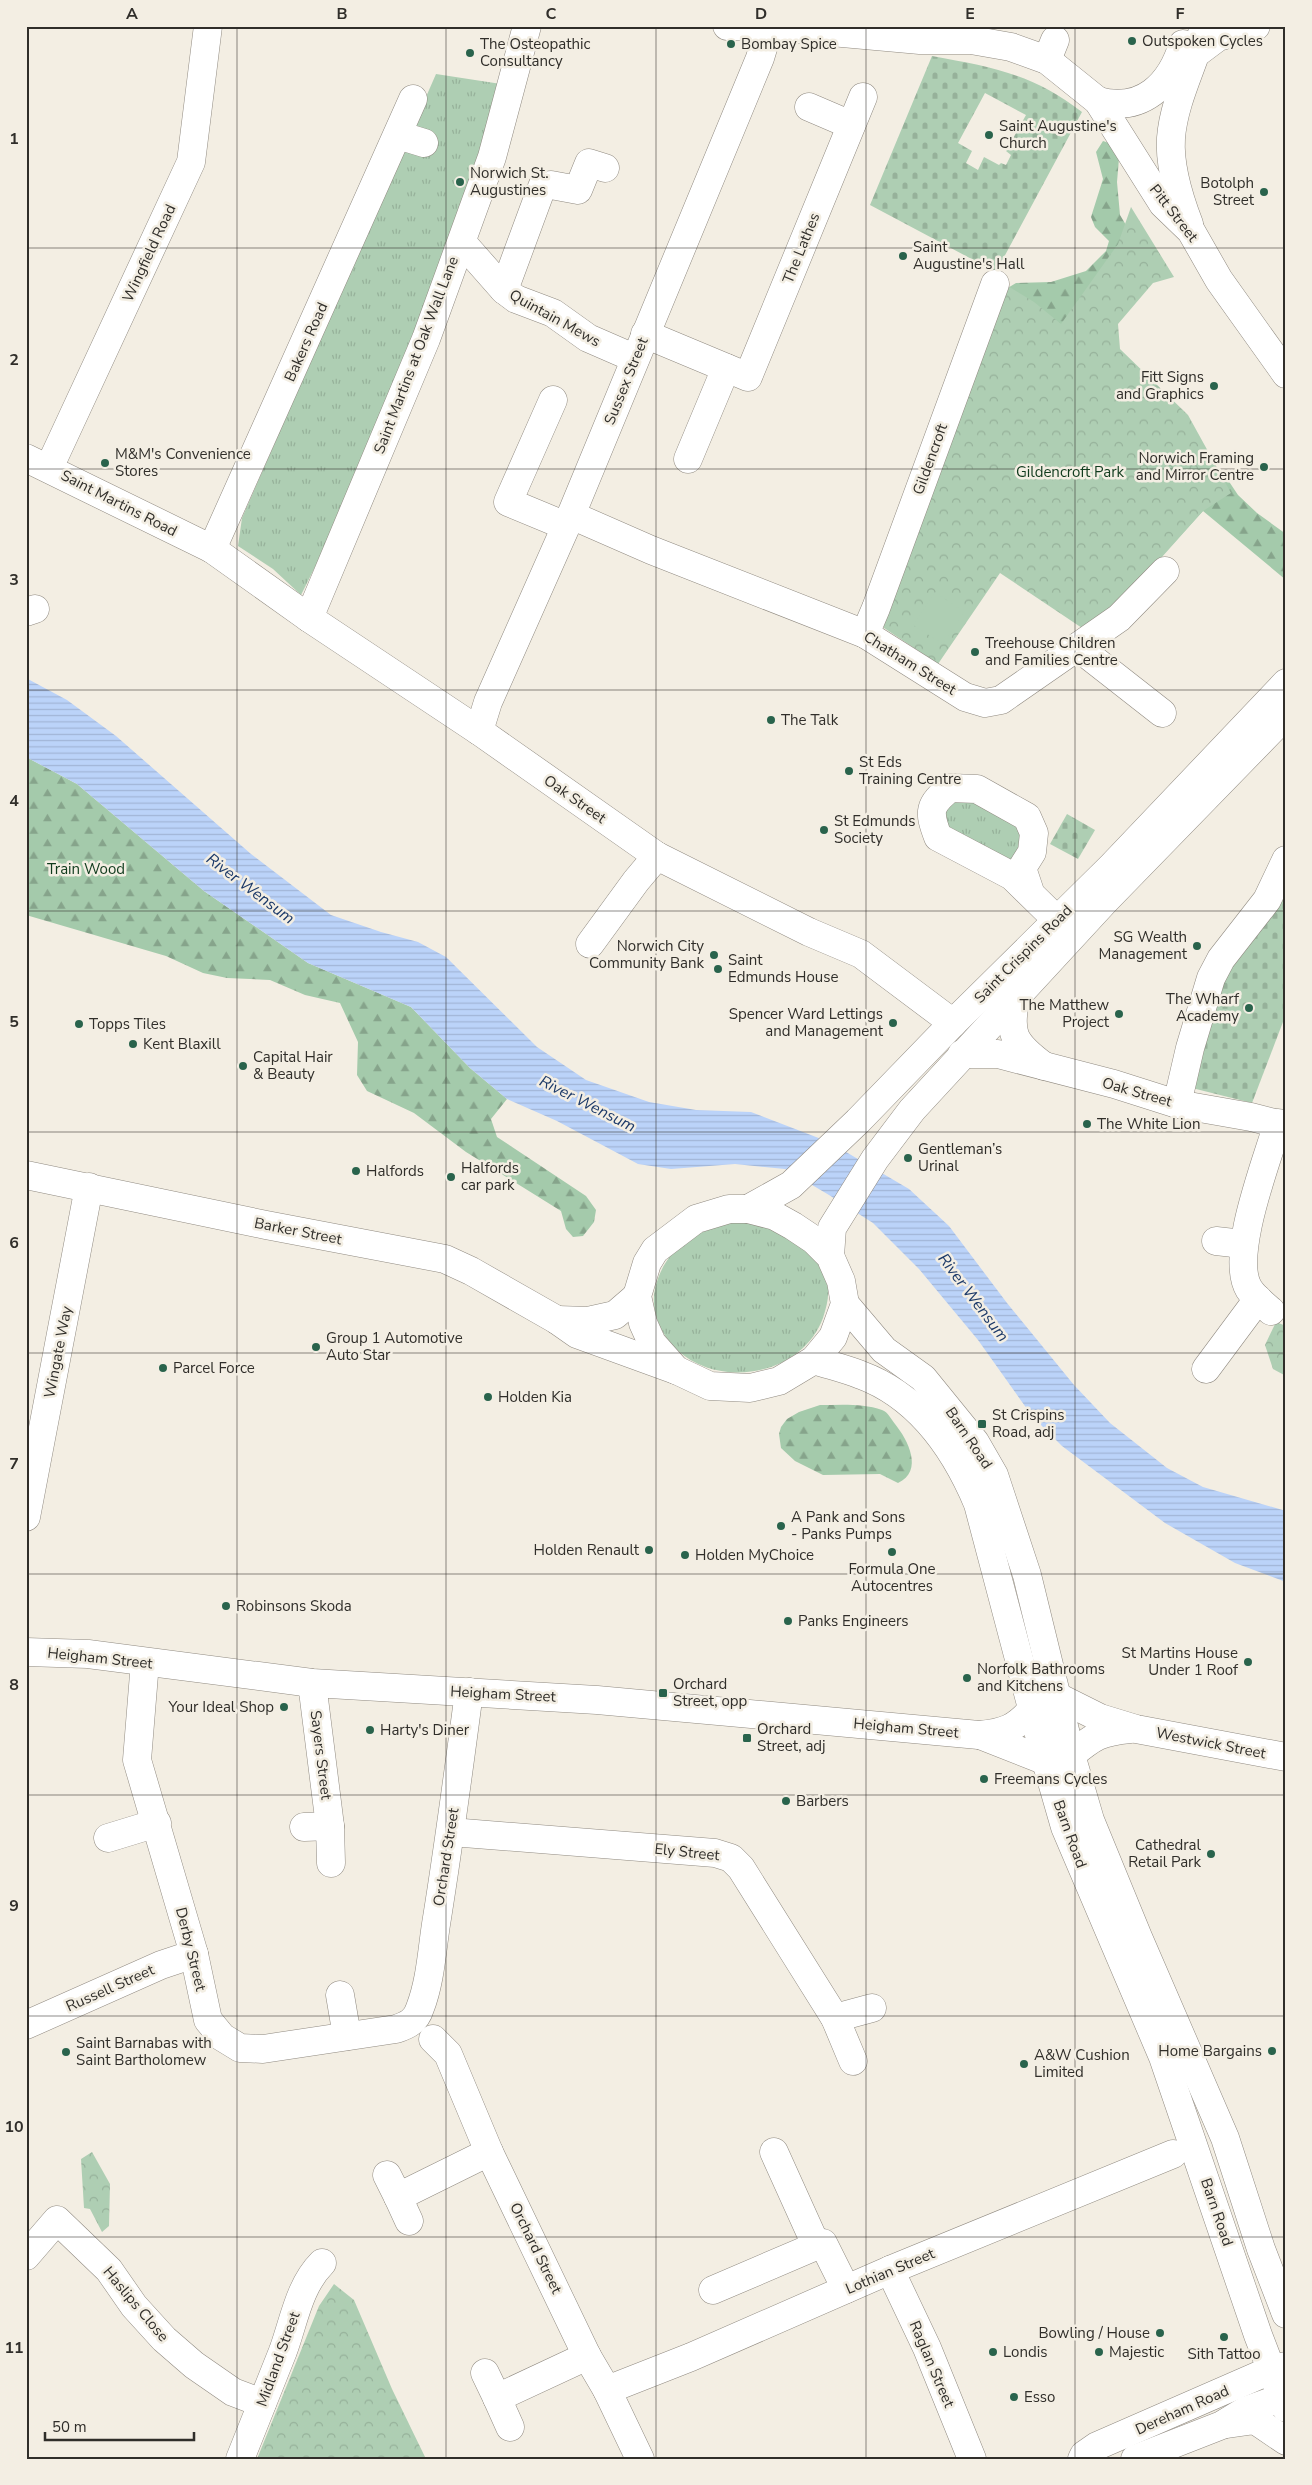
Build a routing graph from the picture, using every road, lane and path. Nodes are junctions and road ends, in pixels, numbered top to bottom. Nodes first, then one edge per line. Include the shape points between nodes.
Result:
1 (208, 26) edge
2 (527, 26) edge
3 (727, 26) edge
4 (1188, 26) edge
5 (1256, 26) edge
6 (769, 28) junction
7 (1201, 39) edge
8 (863, 97) dead end
9 (413, 99) dead end
10 (1098, 101) junction
11 (808, 107) dead end
12 (851, 125) junction
13 (398, 135) junction
14 (424, 143) dead end
15 (605, 168) dead end
16 (1191, 230) junction
17 (467, 248) dead end
18 (995, 284) dead end
19 (504, 290) junction
20 (639, 346) junction
21 (726, 368) junction
22 (1286, 374) edge
23 (553, 400) dead end
24 (688, 459) dead end
25 (38, 463) edge
26 (568, 520) junction
27 (212, 549) junction
28 (1166, 571) dead end
29 (309, 618) junction
30 (865, 634) junction
31 (1079, 648) junction
32 (1286, 683) edge
33 (1162, 713) dead end
34 (1286, 715) edge
35 (479, 731) junction
36 (657, 856) junction
37 (1286, 860) edge
38 (1030, 892) dead end
39 (1057, 920) junction
40 (590, 944) dead end
41 (1016, 996) junction
42 (954, 1023) junction
43 (962, 1054) junction
44 (1047, 1068) junction
45 (1177, 1104) junction
46 (1282, 1124) edge
47 (26, 1175) edge
48 (89, 1187) junction
49 (748, 1209) junction
50 (1216, 1241) dead end
51 (1243, 1244) junction
52 (830, 1256) junction
53 (637, 1296) junction
54 (845, 1304) junction
55 (557, 1320) junction
56 (814, 1360) junction
57 (1206, 1369) dead end
58 (676, 1370) junction
59 (28, 1503) edge
60 (26, 1652) edge
61 (145, 1662) junction
62 (312, 1683) junction
63 (469, 1692) junction
64 (1058, 1697) junction
65 (1033, 1708) junction
66 (1136, 1729) junction
67 (980, 1735) junction
68 (1072, 1755) junction
69 (1286, 1757) edge
70 (1046, 1761) junction
71 (157, 1823) junction
72 (451, 1832) junction
73 (108, 1838) dead end
74 (331, 1863) dead end
75 (194, 1954) junction
76 (340, 1995) dead end
77 (872, 2008) dead end
78 (835, 2018) junction
79 (415, 2019) joint
80 (26, 2024) edge
81 (347, 2036) junction
82 (433, 2039) dead end
83 (853, 2061) dead end
84 (490, 2152) junction
85 (774, 2152) dead end
86 (1173, 2154) dead end
87 (398, 2198) dead end
88 (816, 2245) junction
89 (26, 2256) edge
90 (322, 2263) dead end
91 (890, 2270) junction
92 (846, 2289) junction
93 (713, 2290) dead end
94 (1286, 2314) edge
95 (587, 2356) junction
96 (1278, 2368) edge
97 (485, 2373) dead end
98 (607, 2390) junction
99 (497, 2398) junction
100 (1284, 2400) edge
101 (262, 2403) junction
102 (1222, 2425) junction
103 (510, 2427) dead end
104 (1286, 2441) edge
105 (240, 2459) edge
106 (640, 2459) edge
107 (972, 2459) edge
108 (1082, 2459) edge
109 (1135, 2459) edge

1 - 25 street, Wingfield Road via 191,162
2 - 29 street, Saint Martins at Oak Wall Lane via 521,91 492,157 426,339
3 - 6 street
4 - 10 street via 1168,77 1143,100 1128,104
5 - 7 street
6 - 10 street via 920,40 971,40 1051,50
6 - 20 street, Sussex Street via 760,58
7 - 16 street via 1175,113 1171,136 1178,193
8 - 12 street, The Lathes
9 - 13 street, Bakers Road
10 - 16 street, Pitt Street via 1163,204
11 - 12 street
12 - 21 street, The Lathes via 748,377
13 - 14 street
13 - 27 street, Bakers Road
15 - 19 street, Quintain Mews via 589,163 578,190 551,184 542,187
16 - 22 street, Pitt Street via 1219,280
17 - 19 street, Quintain Mews
18 - 30 street, Gildencroft
19 - 20 street, Quintain Mews via 516,299 552,313 588,338
20 - 21 street, The Lathes
20 - 26 street, Sussex Street
21 - 24 street
23 - 26 street, Chatham Street via 508,502
25 - 27 street, Saint Martins Road
26 - 30 street, Chatham Street
26 - 35 street, Sussex Street via 488,702
27 - 29 street, Oak Street
28 - 31 street, Chatham Street via 1119,618
29 - 35 street, Oak Street
30 - 31 street, Chatham Street via 965,697 985,703 1001,700
31 - 33 street
32 - 39 street, Saint Crispins Road
34 - 41 street, Saint Crispins Road
35 - 36 street, Oak Street
36 - 40 street
36 - 42 street, Oak Street via 860,954
37 - 45 street via 1267,900 1221,959 1211,978
38 - 39 street
39 - 42 street, Saint Crispins Road
41 - 43 street, Saint Crispins Road
41 - 44 street, Oak Street via 1011,1021 1015,1036 1022,1050
42 - 49 street, Saint Crispins Road via 791,1185
43 - 44 street, Oak Street via 998,1054
43 - 52 street, Saint Crispins Road via 912,1110 875,1159 832,1228
44 - 45 street, Oak Street
45 - 46 street, Oak Street
46 - 51 street
47 - 48 street, Barker Street
48 - 55 street, Barker Street via 445,1259
48 - 59 street, Wingate Way
49 - 52 street, Barn Road via 775,1216 794,1226
49 - 53 street, Barn Road via 729,1209 696,1219 655,1250 647,1263
50 - 51 street
51 - 57 street via 1242,1268 1249,1289 1264,1305
52 - 54 street, Barn Road
53 - 55 street, Barker Street via 614,1315 588,1321
53 - 58 street, Barn Road via 652,1343
54 - 56 street, Barn Road via 833,1338
54 - 64 street, Barn Road via 884,1350 923,1378 941,1398 975,1442 994,1475 1026,1576
55 - 58 street, Barker Street via 577,1334
56 - 58 street, Barn Road via 779,1381 750,1388 710,1386
56 - 65 street, Barn Road via 862,1375 902,1397 947,1442 978,1504
60 - 61 street, Heigham Street via 88,1654
61 - 62 street, Heigham Street
61 - 71 street, Derby Street via 137,1760
62 - 63 street, Heigham Street
62 - 74 street, Sayers Street via 317,1826
63 - 67 street, Heigham Street via 597,1700
63 - 72 street, Orchard Street
64 - 66 street, Westwick Street via 1100,1718
64 - 68 street, Barn Road
65 - 67 street, Heigham Street via 1024,1719 1001,1733
65 - 70 street, Barn Road
66 - 68 street, Westwick Street via 1106,1731 1091,1738
66 - 69 street, Westwick Street
67 - 70 street, Heigham Street
68 - 94 street, Barn Road via 1090,1820 1225,2138
70 - 96 street, Barn Road via 1065,1827 1163,2057
71 - 73 street
71 - 75 street, Derby Street
72 - 78 street, Ely Street via 715,1853 731,1858 741,1868
72 - 79 street, Orchard Street via 427,1978
75 - 80 street, Russell Street via 161,1965
75 - 81 street, Derby Street via 208,2020 222,2037 240,2048 263,2049
76 - 81 street
77 - 78 street
78 - 83 street, Ely Street
79 - 81 street, Derby Street via 396,2029
82 - 84 street, Orchard Street via 448,2054
84 - 87 street
84 - 95 street, Orchard Street
85 - 88 street
86 - 91 street, Lothian Street
88 - 92 street via 823,2243
88 - 93 street
89 - 101 street, Haslips Close via 57,2220 109,2270 134,2306 171,2345 233,2392
90 - 101 street, Midland Street via 302,2293
91 - 92 street, Lothian Street
91 - 107 street, Raglan Street via 927,2348
92 - 98 street, Lothian Street
95 - 98 street, Orchard Street
95 - 99 street
96 - 100 street, Barn Road
96 - 108 street, Dereham Road via 1097,2446
97 - 99 street
98 - 106 street, Orchard Street
99 - 103 street
100 - 102 street, Dereham Road via 1245,2410
101 - 105 street, Midland Street
102 - 104 street via 1255,2420
102 - 109 street, Dereham Road

